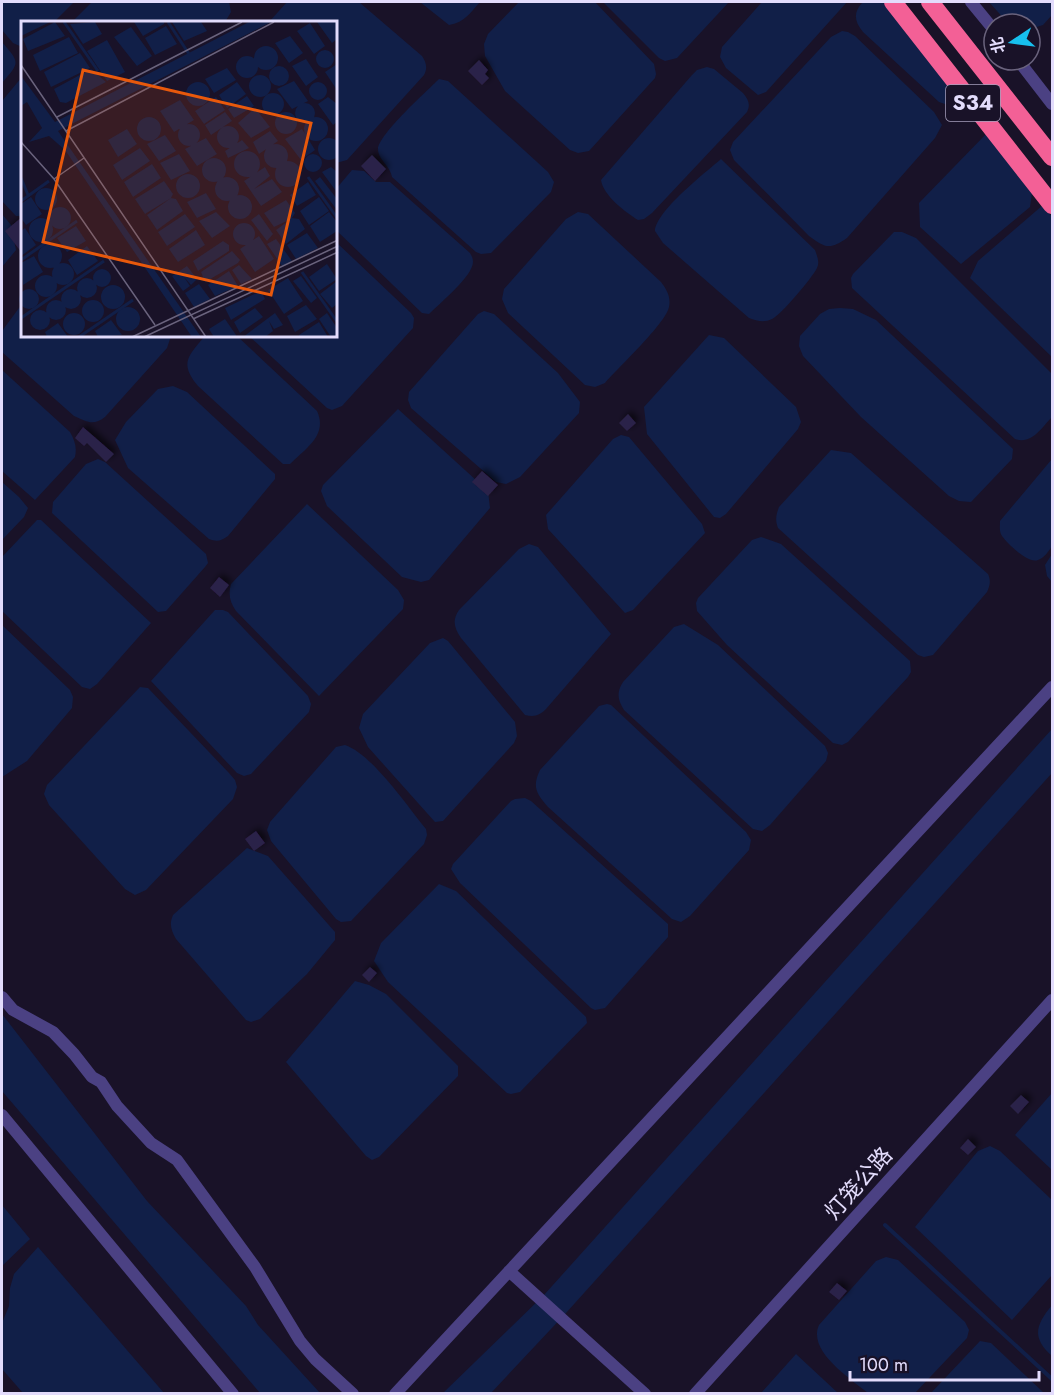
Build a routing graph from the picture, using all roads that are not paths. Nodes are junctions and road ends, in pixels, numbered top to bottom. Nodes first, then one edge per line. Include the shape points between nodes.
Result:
1 (892, 2) edge
2 (930, 2) edge
3 (971, 2) edge
4 (982, 15) edge
5 (1028, 72) edge
6 (1053, 104) edge
7 (1053, 157) edge
8 (1053, 205) edge
9 (1053, 687) edge
10 (2, 997) edge
11 (1053, 1000) edge
12 (2, 1115) edge
13 (509, 1271) junction
14 (233, 1394) edge
15 (353, 1394) edge
16 (395, 1394) edge
17 (645, 1394) edge
18 (695, 1394) edge

1 - 8 highway, S34
2 - 7 highway, S34
3 - 4 street
5 - 6 street
9 - 13 street
10 - 15 street via 13,1010 53,1032 151,1143 177,1160 255,1267 300,1341
11 - 18 street, 灯笼公路
12 - 14 street
13 - 16 street
13 - 17 street

